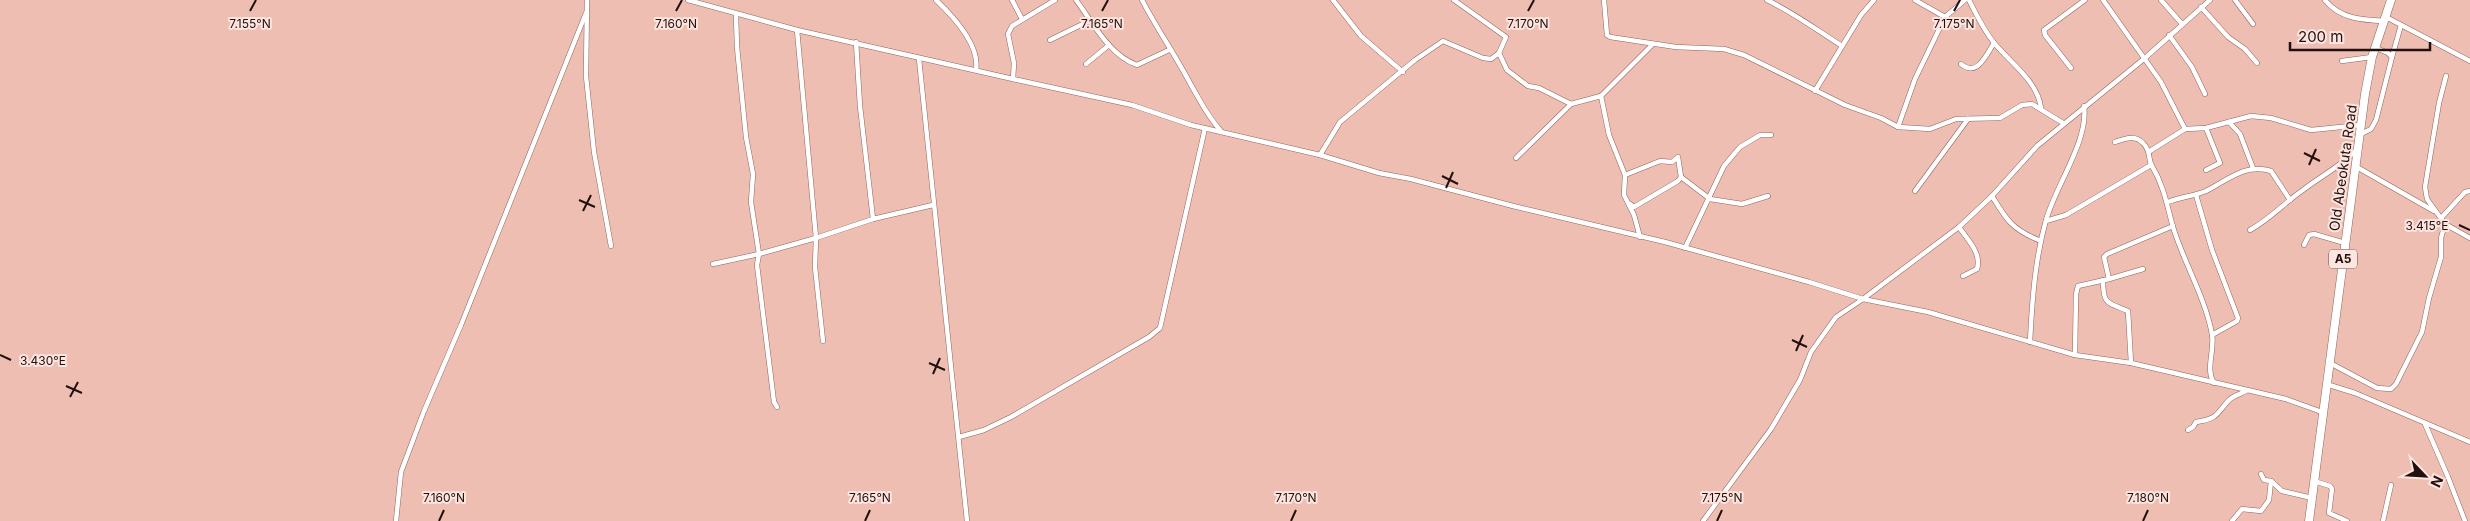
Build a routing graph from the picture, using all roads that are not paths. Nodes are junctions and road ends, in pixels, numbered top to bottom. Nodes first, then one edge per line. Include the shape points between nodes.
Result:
1 (587, 0) edge
2 (688, 0) edge
3 (706, 0) edge
4 (936, 0) edge
5 (1012, 0) edge
6 (1055, 0) edge
7 (1076, 0) edge
8 (1142, 0) edge
9 (1333, 0) edge
10 (1454, 0) edge
11 (1462, 0) edge
12 (1604, 0) edge
13 (1767, 0) edge
14 (1874, 0) edge
15 (1915, 0) edge
16 (1965, 0) edge
17 (1969, 0) edge
18 (2086, 0) edge
19 (2103, 0) edge
20 (2161, 0) edge
21 (2210, 0) edge
22 (2235, 0) edge
23 (2325, 0) edge
24 (2390, 0) edge
25 (1458, 5) junction
26 (706, 6) junction
27 (2201, 7) junction
28 (586, 13) junction
29 (736, 15) junction
30 (1945, 17) junction
31 (1022, 18) junction
32 (2385, 19) junction
33 (1091, 20) junction
34 (2182, 24) junction
35 (2252, 24) dead end
36 (2402, 25) junction
37 (797, 30) junction
38 (2169, 35) junction
39 (1050, 40) dead end
40 (856, 42) junction
41 (1994, 43) junction
42 (1652, 44) junction
43 (1109, 45) junction
44 (1842, 46) junction
45 (2376, 48) junction
46 (1169, 50) junction
47 (1499, 53) junction
48 (2372, 57) junction
49 (2392, 57) junction
50 (2145, 58) junction
51 (919, 59) junction
52 (2342, 60) dead end
53 (2470, 61) edge
54 (2257, 63) dead end
55 (1086, 64) dead end
56 (1961, 64) dead end
57 (2071, 68) dead end
58 (976, 70) junction
59 (1403, 72) junction
60 (2446, 76) dead end
61 (1012, 78) junction
62 (1815, 92) junction
63 (2205, 94) dead end
64 (1601, 96) junction
65 (1571, 104) junction
66 (2084, 106) junction
67 (2041, 108) junction
68 (1968, 119) junction
69 (2229, 122) junction
70 (2062, 123) junction
71 (2361, 125) junction
72 (1898, 127) junction
73 (1205, 128) junction
74 (2206, 128) junction
75 (2185, 129) junction
76 (1222, 131) junction
77 (1771, 135) dead end
78 (2359, 135) junction
79 (2115, 142) dead end
80 (2357, 149) junction
81 (2150, 151) junction
82 (1320, 155) junction
83 (1516, 158) dead end
84 (2151, 165) junction
85 (2355, 166) junction
86 (2253, 168) junction
87 (2206, 170) dead end
88 (1625, 175) junction
89 (1682, 177) junction
90 (1915, 191) dead end
91 (2470, 191) edge
92 (2196, 195) junction
93 (1768, 196) dead end
94 (1992, 196) junction
95 (1710, 198) junction
96 (2290, 200) junction
97 (2168, 202) junction
98 (1629, 204) junction
99 (933, 205) junction
100 (2435, 211) junction
101 (2442, 217) junction
102 (873, 219) junction
103 (2046, 221) junction
104 (2445, 224) junction
105 (1959, 226) junction
106 (2173, 226) junction
107 (2250, 230) dead end
108 (1640, 237) junction
109 (816, 238) junction
110 (2470, 238) edge
111 (2041, 241) junction
112 (2345, 244) junction
113 (2304, 245) dead end
114 (611, 246) dead end
115 (1685, 248) junction
116 (759, 254) junction
117 (713, 264) dead end
118 (2143, 269) dead end
119 (1963, 276) dead end
120 (2106, 279) junction
121 (1863, 299) junction
122 (2212, 334) junction
123 (822, 340) dead end
124 (2030, 342) junction
125 (2075, 354) junction
126 (2131, 363) junction
127 (2330, 363) junction
128 (2214, 383) junction
129 (2326, 384) junction
130 (2246, 391) junction
131 (778, 407) dead end
132 (2322, 412) junction
133 (2424, 424) junction
134 (2188, 430) dead end
135 (959, 437) junction
136 (2470, 442) edge
137 (2261, 474) dead end
138 (2271, 481) junction
139 (2314, 481) junction
140 (2391, 485) dead end
141 (2312, 498) junction
142 (396, 521) edge
143 (967, 521) edge
144 (1703, 521) edge
145 (2232, 521) edge
146 (2309, 521) edge
147 (2347, 521) edge
148 (2383, 521) edge
149 (2465, 521) edge

1 - 28 street
2 - 26 street
3 - 26 street
4 - 58 street via 976,53
5 - 31 street
6 - 31 street
7 - 33 street
8 - 46 street
9 - 59 street via 1352,26
10 - 25 street
11 - 25 street
12 - 42 street via 1607,35
13 - 44 street via 1796,13 1805,23
14 - 44 street
15 - 30 street
16 - 30 street
17 - 41 street
18 - 57 street via 2050,24 2043,33
19 - 50 street
20 - 34 street
21 - 27 street
22 - 35 street
23 - 32 street via 2336,10 2356,19
24 - 32 highway, Old Abeokuta Road / A5
25 - 47 street via 1506,37
26 - 29 street
27 - 34 street
27 - 54 street
28 - 114 street via 586,76 593,143
28 - 142 street via 468,309 424,410 401,472
29 - 37 street
29 - 116 street via 752,174 751,202
30 - 72 street
31 - 61 street via 1008,34 1014,63
32 - 36 street
32 - 45 highway, Old Abeokuta Road / A5
33 - 39 street
33 - 43 street
34 - 38 street
36 - 49 street
36 - 53 street
37 - 40 street
37 - 109 street
38 - 50 street
38 - 63 street via 2192,67
40 - 51 street
40 - 102 street
41 - 56 street via 1974,69
41 - 67 street via 2022,72
42 - 62 street via 1724,49 1744,55
42 - 64 street
43 - 46 street via 1137,66
43 - 55 street
44 - 62 street
45 - 48 highway, Old Abeokuta Road / A5
45 - 49 street
46 - 76 street via 1202,108
47 - 59 street via 1491,59 1484,58 1443,41
47 - 65 street via 1507,70 1528,86
48 - 52 street
48 - 71 highway, Old Abeokuta Road / A5
49 - 78 street via 2376,120 2371,129
50 - 66 street
50 - 75 street
51 - 58 street
51 - 99 street
58 - 61 street
59 - 82 street via 1340,122
60 - 100 street via 2425,187 2427,199
61 - 73 street via 1132,105
62 - 72 street
64 - 65 street
64 - 88 street via 1609,134
65 - 83 street
66 - 70 street
66 - 103 street via 2085,125 2054,194
67 - 68 street via 2032,104 2022,105 2000,118
67 - 70 street
68 - 72 street via 1930,129
68 - 90 street
69 - 71 street via 2251,116 2271,118 2311,130
69 - 74 street
69 - 86 street via 2240,134
70 - 94 street
71 - 78 highway, Old Abeokuta Road / A5
73 - 76 street
73 - 135 street via 1160,328 1011,417
74 - 75 street
74 - 87 street via 2220,163
75 - 81 street
76 - 82 street
77 - 95 street via 1760,135 1740,147 1718,176
78 - 80 highway, Old Abeokuta Road / A5
79 - 81 street via 2135,138
80 - 85 highway, Old Abeokuta Road / A5
80 - 96 street via 2339,167
81 - 84 street
82 - 108 street via 1379,173
84 - 97 street via 2157,172
84 - 103 street via 2066,215
85 - 100 street
85 - 112 highway, Old Abeokuta Road / A5
86 - 92 street via 2232,175
86 - 96 street via 2271,171
88 - 89 street via 1660,161 1672,162 1678,157
88 - 98 street via 1624,195
89 - 95 street
89 - 98 street via 1634,207
91 - 101 street via 2465,192
92 - 97 street
92 - 122 street via 2212,250 2238,318 2237,322
93 - 95 street via 1742,204
94 - 105 street
94 - 111 street via 2015,229
95 - 115 street
96 - 107 street via 2273,216
97 - 106 street
98 - 108 street
99 - 102 street
99 - 135 street
100 - 101 street
101 - 104 street
102 - 109 street
103 - 111 street
104 - 110 street
104 - 127 street via 2441,257 2422,332 2396,384 2386,390 2377,388
105 - 119 street via 1977,253 1979,263 1977,269
105 - 121 street
106 - 120 street via 2104,257
106 - 122 street
108 - 115 street
109 - 116 street
109 - 123 street via 815,267
111 - 124 street
112 - 113 street via 2314,234 2309,235
112 - 127 highway, Old Abeokuta Road / A5
115 - 121 street
116 - 117 street
116 - 131 street via 757,265 764,330 774,402
118 - 120 street
120 - 125 street via 2078,286 2076,290
120 - 126 street via 2103,297 2112,306 2128,311
121 - 124 street via 1928,312
121 - 144 street via 1836,317 1822,335 1771,429
122 - 128 street via 2211,378
124 - 125 street
125 - 126 street
126 - 128 street
127 - 129 highway, Old Abeokuta Road / A5
128 - 130 street
129 - 132 highway, Old Abeokuta Road / A5
129 - 133 street via 2355,393
130 - 132 street via 2294,401
130 - 134 street via 2229,400 2222,411 2208,420 2196,422
132 - 139 highway, Old Abeokuta Road / A5
133 - 136 street
133 - 149 street
135 - 143 street
137 - 138 street via 2264,480
138 - 141 street via 2282,491
138 - 145 street via 2269,500 2261,511 2242,509
139 - 141 highway, Old Abeokuta Road / A5
139 - 147 street via 2330,486 2329,513
140 - 148 street
141 - 146 highway, Old Abeokuta Road / A5

